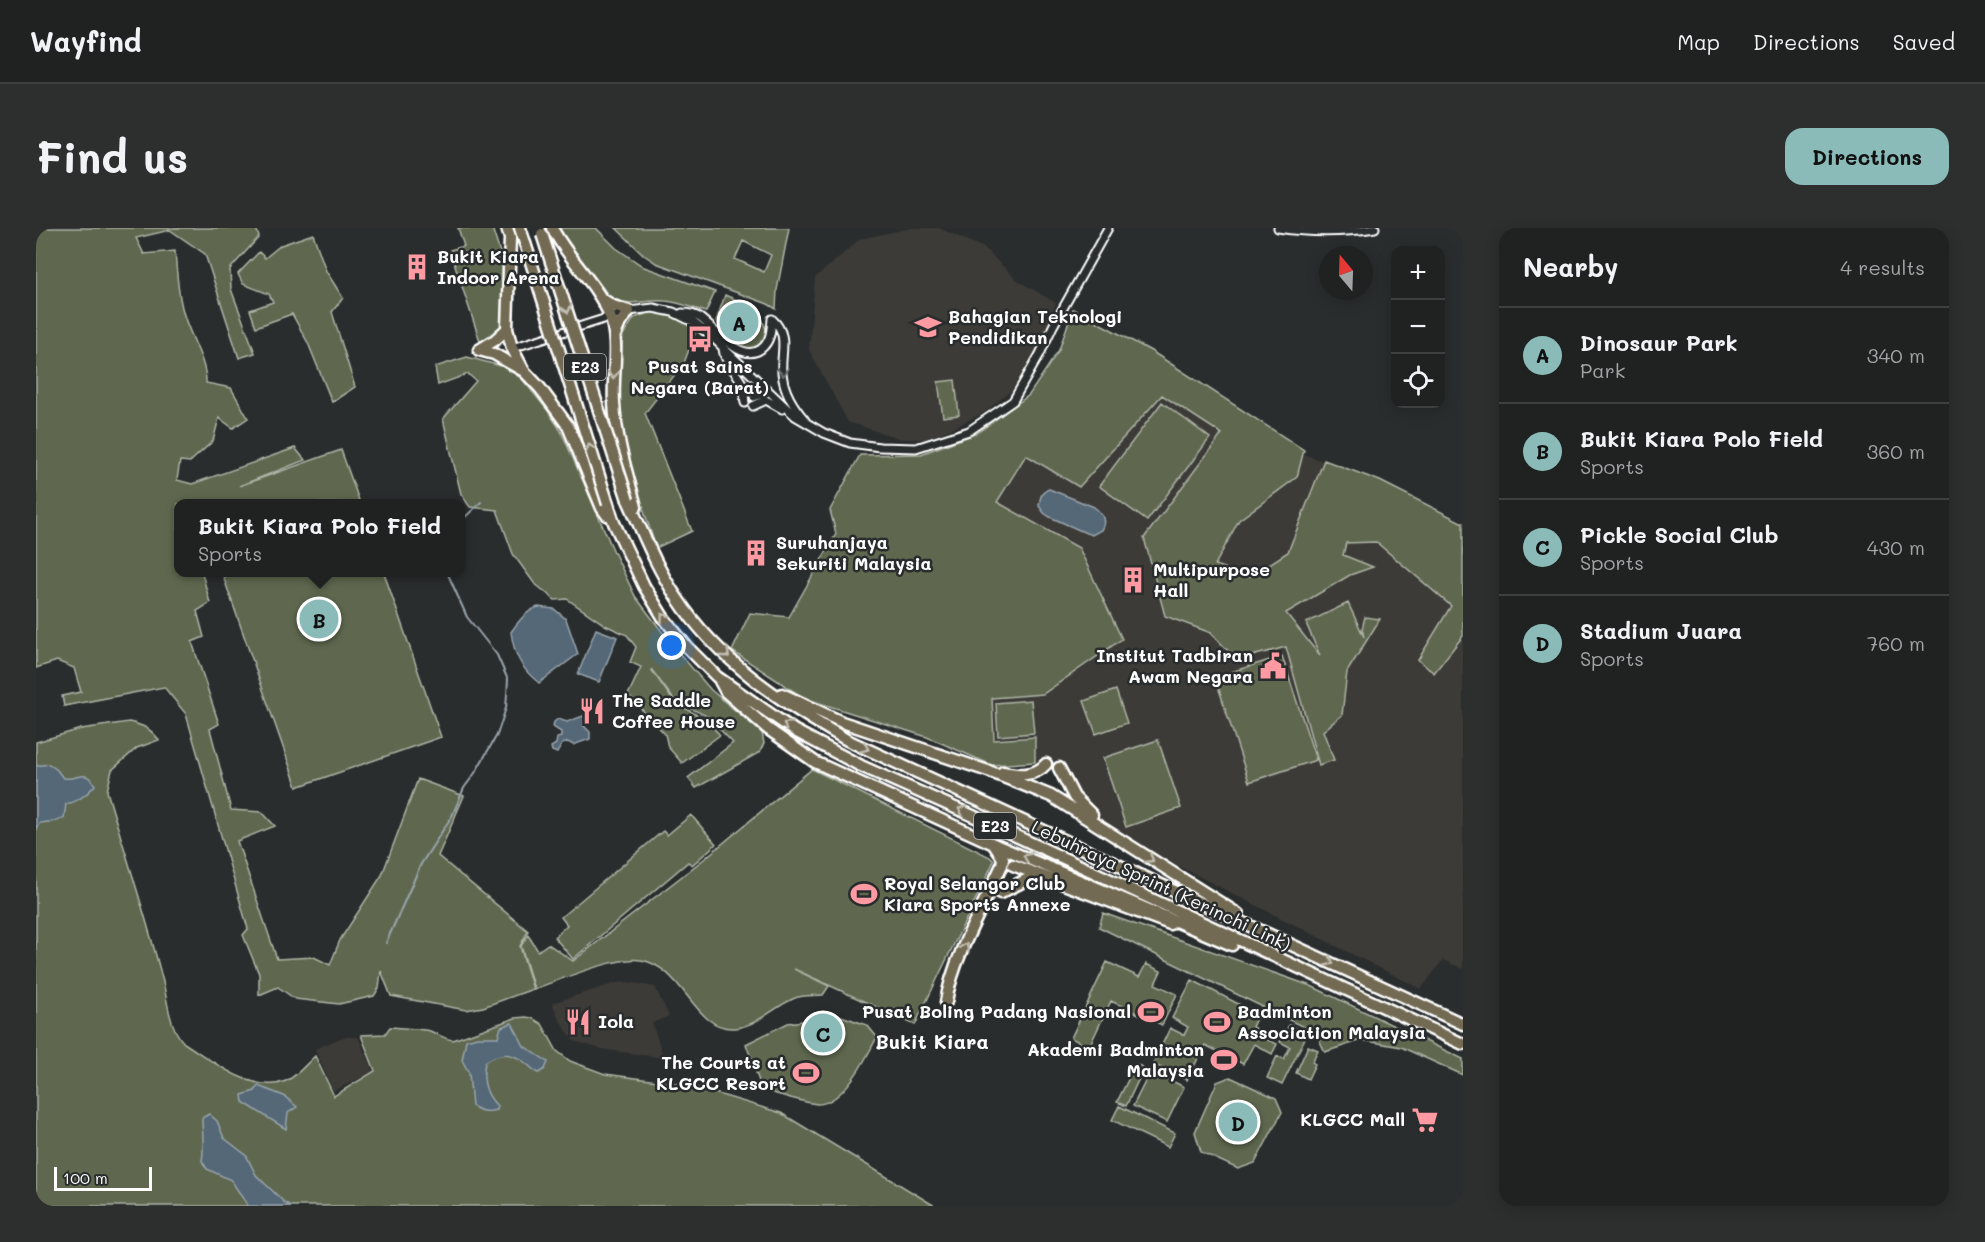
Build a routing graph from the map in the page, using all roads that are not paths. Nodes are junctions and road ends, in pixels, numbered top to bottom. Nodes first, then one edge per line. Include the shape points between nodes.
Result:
1 (507, 228) edge
2 (520, 228) edge
3 (1108, 228) edge
4 (1278, 228) edge
5 (1375, 228) edge
6 (545, 230) edge
7 (600, 297) junction
8 (630, 311) junction
9 (674, 312) junction
10 (610, 317) junction
11 (507, 329) junction
12 (615, 335) junction
13 (722, 347) junction
14 (513, 348) junction
15 (524, 371) junction
16 (769, 392) junction
17 (754, 397) dead end
18 (795, 416) junction
19 (807, 422) junction
20 (614, 523) junction
21 (654, 558) junction
22 (717, 676) junction
23 (763, 684) junction
24 (1046, 764) dead end
25 (1059, 768) dead end
26 (991, 772) junction
27 (1101, 827) junction
28 (992, 842) junction
29 (1013, 865) dead end
30 (1042, 877) junction
31 (1000, 893) dead end
32 (1196, 931) junction
33 (1276, 938) junction
34 (1281, 961) junction
35 (946, 1002) dead end
36 (1463, 1024) edge
37 (1463, 1044) edge

1 - 11 highway
20 -> 2 highway, Lebuhraya Sprint (Kerinchi Link) / E23, bridge
3 - 19 street via 1013,401 969,431 916,448 880,447 850,443
4 - 5 street via 1305,232
6 - 7 highway
6 -> 21 highway, Lebuhraya Sprint (Kerinchi Link) / E23, bridge via 628,500
7 - 8 highway
7 - 10 highway
8 - 9 street via 652,308
8 - 10 street
8 - 12 highway
9 - 13 street via 693,322
9 -> 19 street via 697,316 737,350 751,353 766,345 772,319 783,337 786,391
10 - 12 highway
10 - 14 street
11 - 14 highway
11 - 15 highway via 479,351 494,354
12 -> 21 highway via 613,390 618,436
13 - 16 street
13 - 18 street via 749,404 769,400
14 - 15 highway
15 - 20 highway via 568,426 602,508
16 - 17 street
16 - 18 street
18 - 19 street
22 -> 20 highway, Lebuhraya Sprint (Kerinchi Link) / E23 via 663,616
21 -> 23 highway, Lebuhraya Sprint (Kerinchi Link) / E23 via 676,598 699,626 740,668
22 - 28 highway via 726,692 753,717 815,762
34 -> 22 highway, Lebuhraya Sprint (Kerinchi Link) / E23 via 861,766 795,731
23 - 26 highway via 842,722
23 -> 33 highway, Lebuhraya Sprint (Kerinchi Link) / E23 via 797,712 847,740
24 - 26 highway via 1029,774
25 - 27 highway via 1074,797
26 - 27 highway via 1051,796
27 -> 33 highway
32 -> 28 highway
35 -> 28 highway via 964,947 1002,865 1003,858
29 - 30 highway
30 - 31 highway
30 - 32 highway
32 - 34 highway
33 -> 36 highway, Lebuhraya Sprint (Kerinchi Link) / E23
34 - 37 highway, Lebuhraya Sprint (Kerinchi Link) / E23

